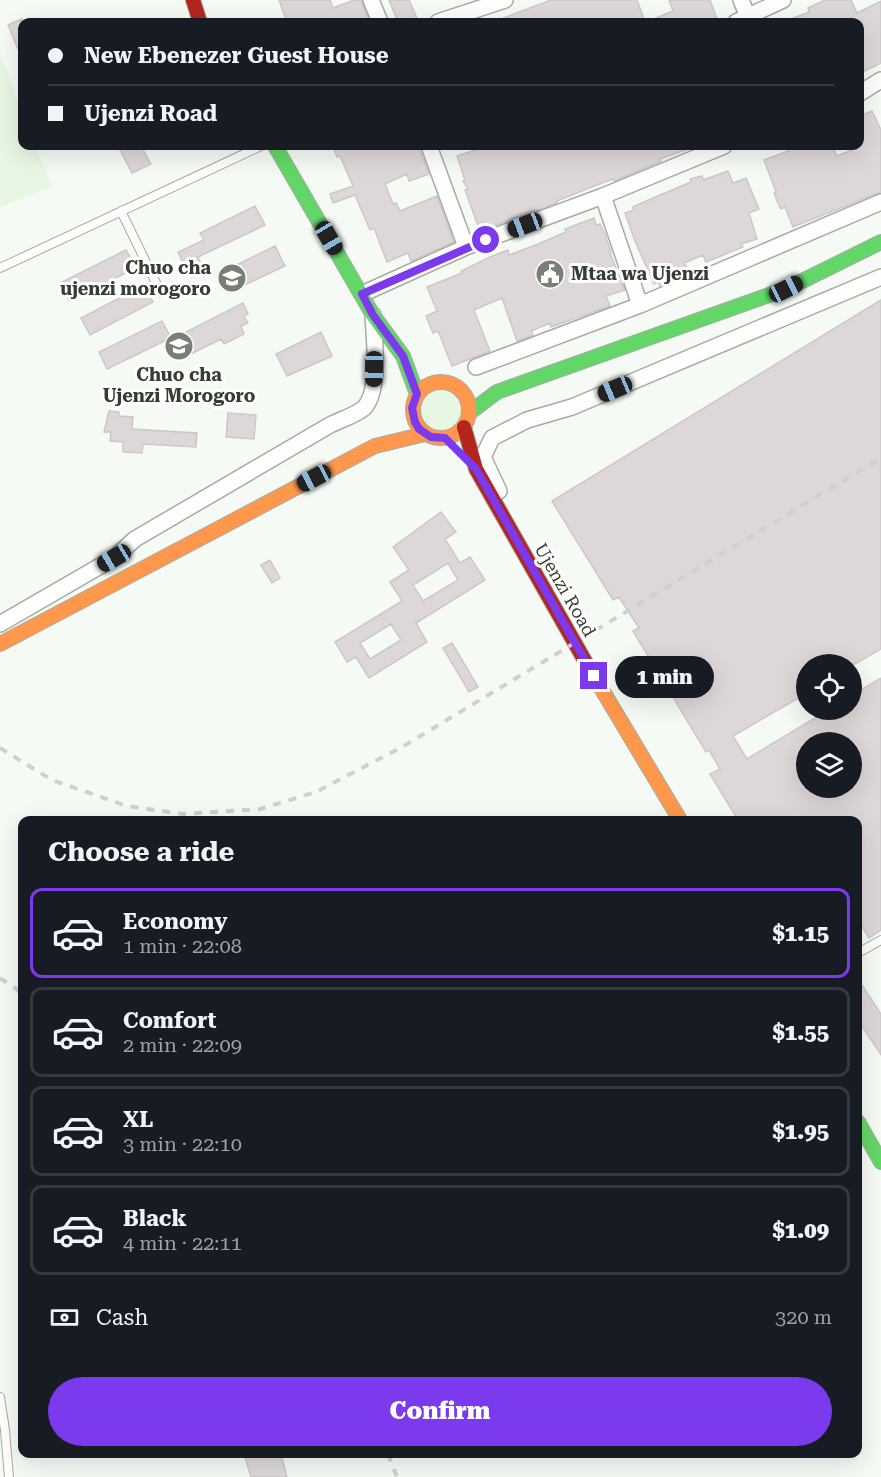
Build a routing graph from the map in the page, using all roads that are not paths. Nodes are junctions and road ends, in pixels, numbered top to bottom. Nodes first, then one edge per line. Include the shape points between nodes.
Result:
1 (193, 0) edge
2 (371, 0) edge
3 (505, 0) edge
4 (741, 0) edge
5 (783, 0) edge
6 (199, 18) edge
7 (378, 18) edge
8 (450, 18) edge
9 (744, 18) edge
10 (750, 18) edge
11 (881, 80) edge
12 (864, 91) edge
13 (252, 150) edge
14 (277, 150) edge
15 (430, 150) edge
16 (714, 150) edge
17 (603, 196) junction
18 (881, 202) edge
19 (121, 211) junction
20 (881, 242) edge
21 (466, 247) junction
22 (0, 268) edge
23 (881, 278) edge
24 (161, 293) dead end
25 (362, 294) junction
26 (640, 305) junction
27 (373, 315) junction
28 (403, 356) junction
29 (476, 367) dead end
30 (444, 382) junction
31 (460, 390) junction
32 (497, 392) junction
33 (417, 394) junction
34 (412, 408) junction
35 (469, 413) junction
36 (464, 427) junction
37 (424, 434) junction
38 (445, 438) junction
39 (375, 446) junction
40 (476, 469) junction
41 (540, 582) junction
42 (0, 624) edge
43 (0, 644) edge
44 (678, 816) edge
45 (881, 940) edge
46 (862, 951) edge
47 (862, 1129) edge
48 (881, 1162) edge
49 (0, 1396) edge
50 (9, 1477) edge

1 - 6 street
2 - 7 street
3 - 8 street
4 - 9 street
5 - 10 street
11 - 12 street
13 - 19 lane
14 - 25 street
15 - 21 street
16 - 17 street
17 - 21 street
17 - 26 street
18 - 26 street
19 - 22 lane
19 - 24 lane
20 - 32 street via 786,289
21 - 25 street
23 - 41 street via 572,407 527,420 492,438 483,457
25 - 27 street
26 - 29 street
27 - 28 street
27 - 42 street via 374,383 363,409 135,539 114,558
28 - 30 street
28 - 33 street
30 - 31 street
30 - 33 street via 429,384
31 - 32 street
31 - 35 street
32 - 35 street
33 - 34 street
34 - 37 street via 415,422
34 - 39 street
35 - 36 street
36 - 38 street
36 - 40 street
37 - 38 street
37 - 39 street
38 - 40 street
39 - 43 street
40 - 41 street, Ujenzi Road
41 - 44 street, Ujenzi Road
45 - 46 lane
47 - 48 street
49 - 50 lane

